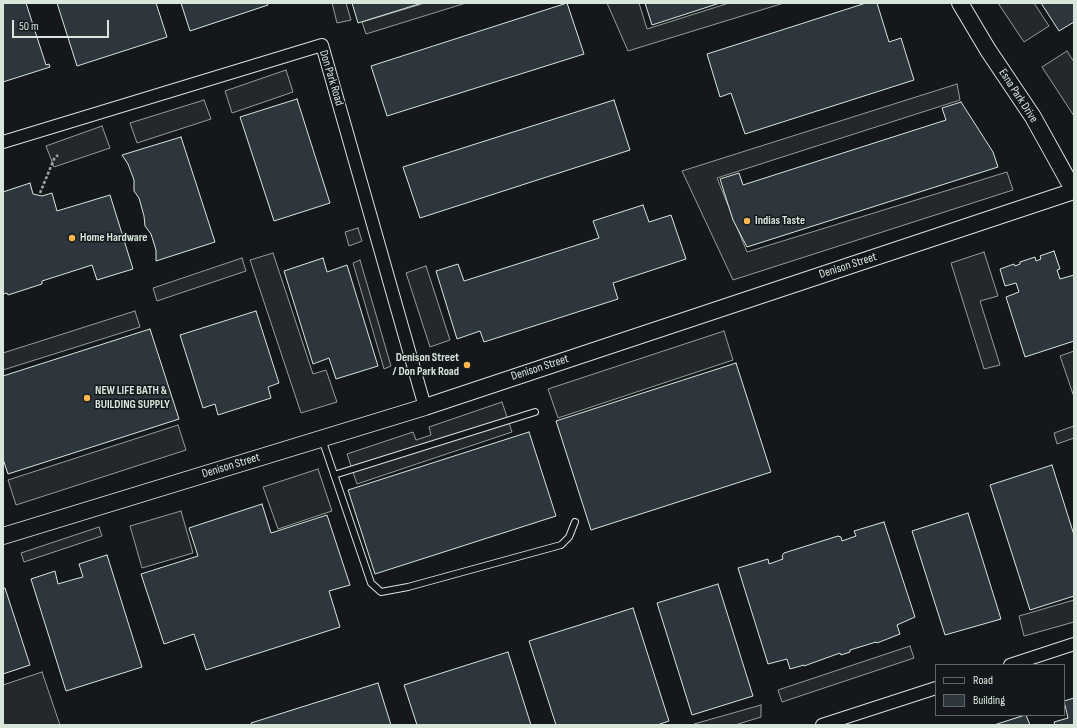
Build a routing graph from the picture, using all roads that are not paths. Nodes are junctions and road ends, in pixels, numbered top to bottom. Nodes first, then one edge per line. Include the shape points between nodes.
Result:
1 (960, 3) edge
2 (3, 142) edge
3 (1074, 191) edge
4 (425, 407) junction
5 (535, 412) dead end
6 (322, 439) junction
7 (334, 475) junction
8 (575, 522) dead end
9 (3, 536) edge
10 (1074, 644) edge
11 (1013, 664) edge
12 (935, 688) edge
13 (822, 725) edge

1 - 3 street, Esna Park Drive via 1032,117
2 - 4 street, Don Park Road via 322,45
3 - 4 street, Denison Street
4 - 6 street, Denison Street
5 - 7 lane
6 - 7 lane
6 - 9 street, Denison Street
7 - 8 lane via 371,583 381,592 561,545 569,537
10 - 11 street
12 - 13 street

